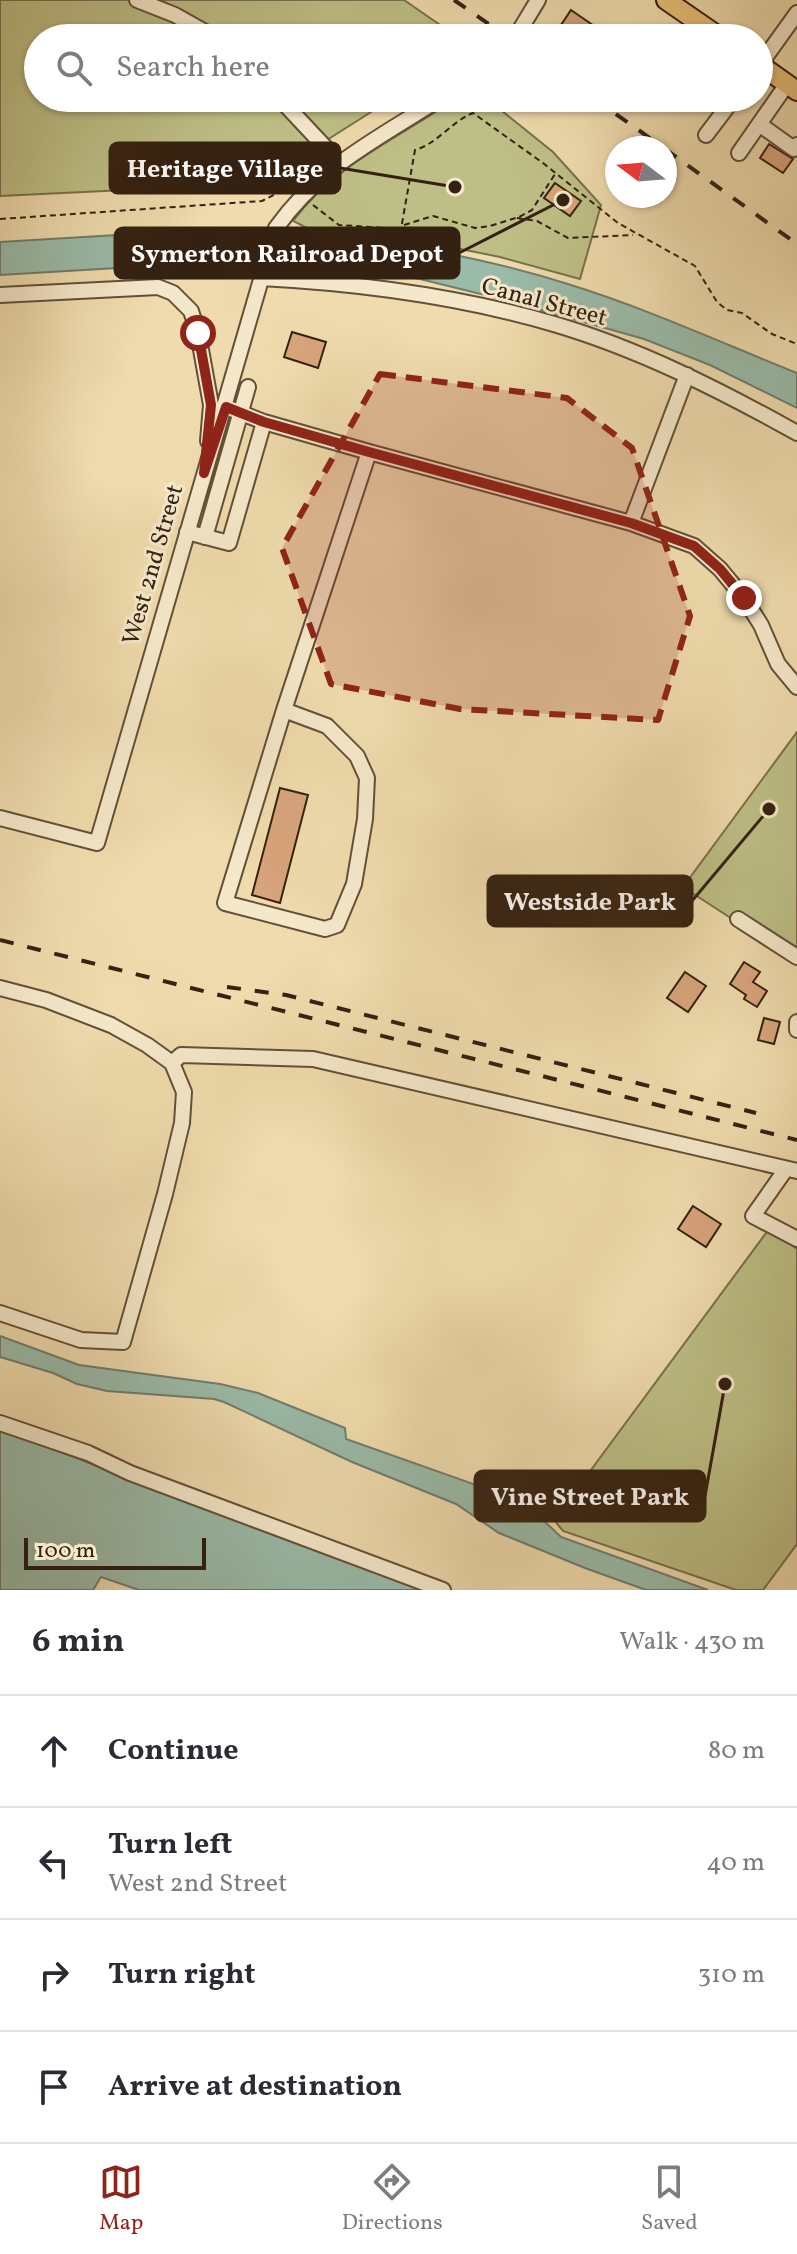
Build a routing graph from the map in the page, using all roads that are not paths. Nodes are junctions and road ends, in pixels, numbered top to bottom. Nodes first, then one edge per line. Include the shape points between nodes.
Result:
1 (137, 0) edge
2 (538, 0) edge
3 (666, 0) edge
4 (797, 13) edge
5 (191, 24) edge
6 (523, 24) edge
7 (701, 24) edge
8 (773, 46) edge
9 (773, 75) edge
10 (792, 88) edge
11 (773, 109) edge
12 (292, 112) edge
13 (419, 112) edge
14 (723, 112) edge
15 (770, 112) edge
16 (759, 124) junction
17 (706, 135) dead end
18 (797, 145) edge
19 (739, 153) dead end
20 (339, 162) junction
21 (261, 278) junction
22 (0, 295) edge
23 (687, 375) junction
24 (248, 387) dead end
25 (226, 407) junction
26 (241, 413) junction
27 (264, 422) junction
28 (797, 433) edge
29 (369, 452) junction
30 (204, 473) junction
31 (631, 523) junction
32 (187, 532) junction
33 (205, 537) junction
34 (797, 687) edge
35 (284, 710) junction
36 (0, 818) edge
37 (738, 919) dead end
38 (797, 957) edge
39 (0, 988) edge
40 (797, 1022) edge
41 (797, 1030) edge
42 (172, 1063) junction
43 (791, 1170) edge
44 (797, 1239) edge
45 (0, 1313) edge
46 (0, 1423) edge
47 (443, 1590) edge

1 - 5 street
2 - 6 street
3 - 7 main road
4 - 8 street
9 - 10 main road
10 - 11 street
12 - 20 street
13 - 20 street, West 2nd Street
14 - 17 street
15 - 16 street
16 - 18 street via 794,149
16 - 19 street
20 - 21 street, West 2nd Street via 276,228
21 - 23 street, Canal Street via 378,288 554,324
21 - 25 street, West 2nd Street
22 - 30 street via 158,287 173,293 191,311 211,405
23 - 28 street, Canal Street
23 - 31 street
24 - 26 street
25 - 26 street
25 - 30 street, West 2nd Street
26 - 27 street
26 - 33 street
27 - 29 street
27 - 33 street via 229,543
29 - 31 street
29 - 35 street
30 - 32 street, West 2nd Street
31 - 34 street via 694,546 720,569 744,598 778,664
32 - 33 street
32 - 36 street, West 2nd Street via 97,843
35 - 35 street via 327,726 357,756 367,778 354,884 337,925 325,929 225,903
37 - 38 street
39 - 42 street via 111,1025
40 - 41 street
42 - 43 street via 181,1055 313,1059
42 - 45 street via 184,1092 182,1123 123,1342 81,1340
43 - 44 street via 753,1216
46 - 47 street

